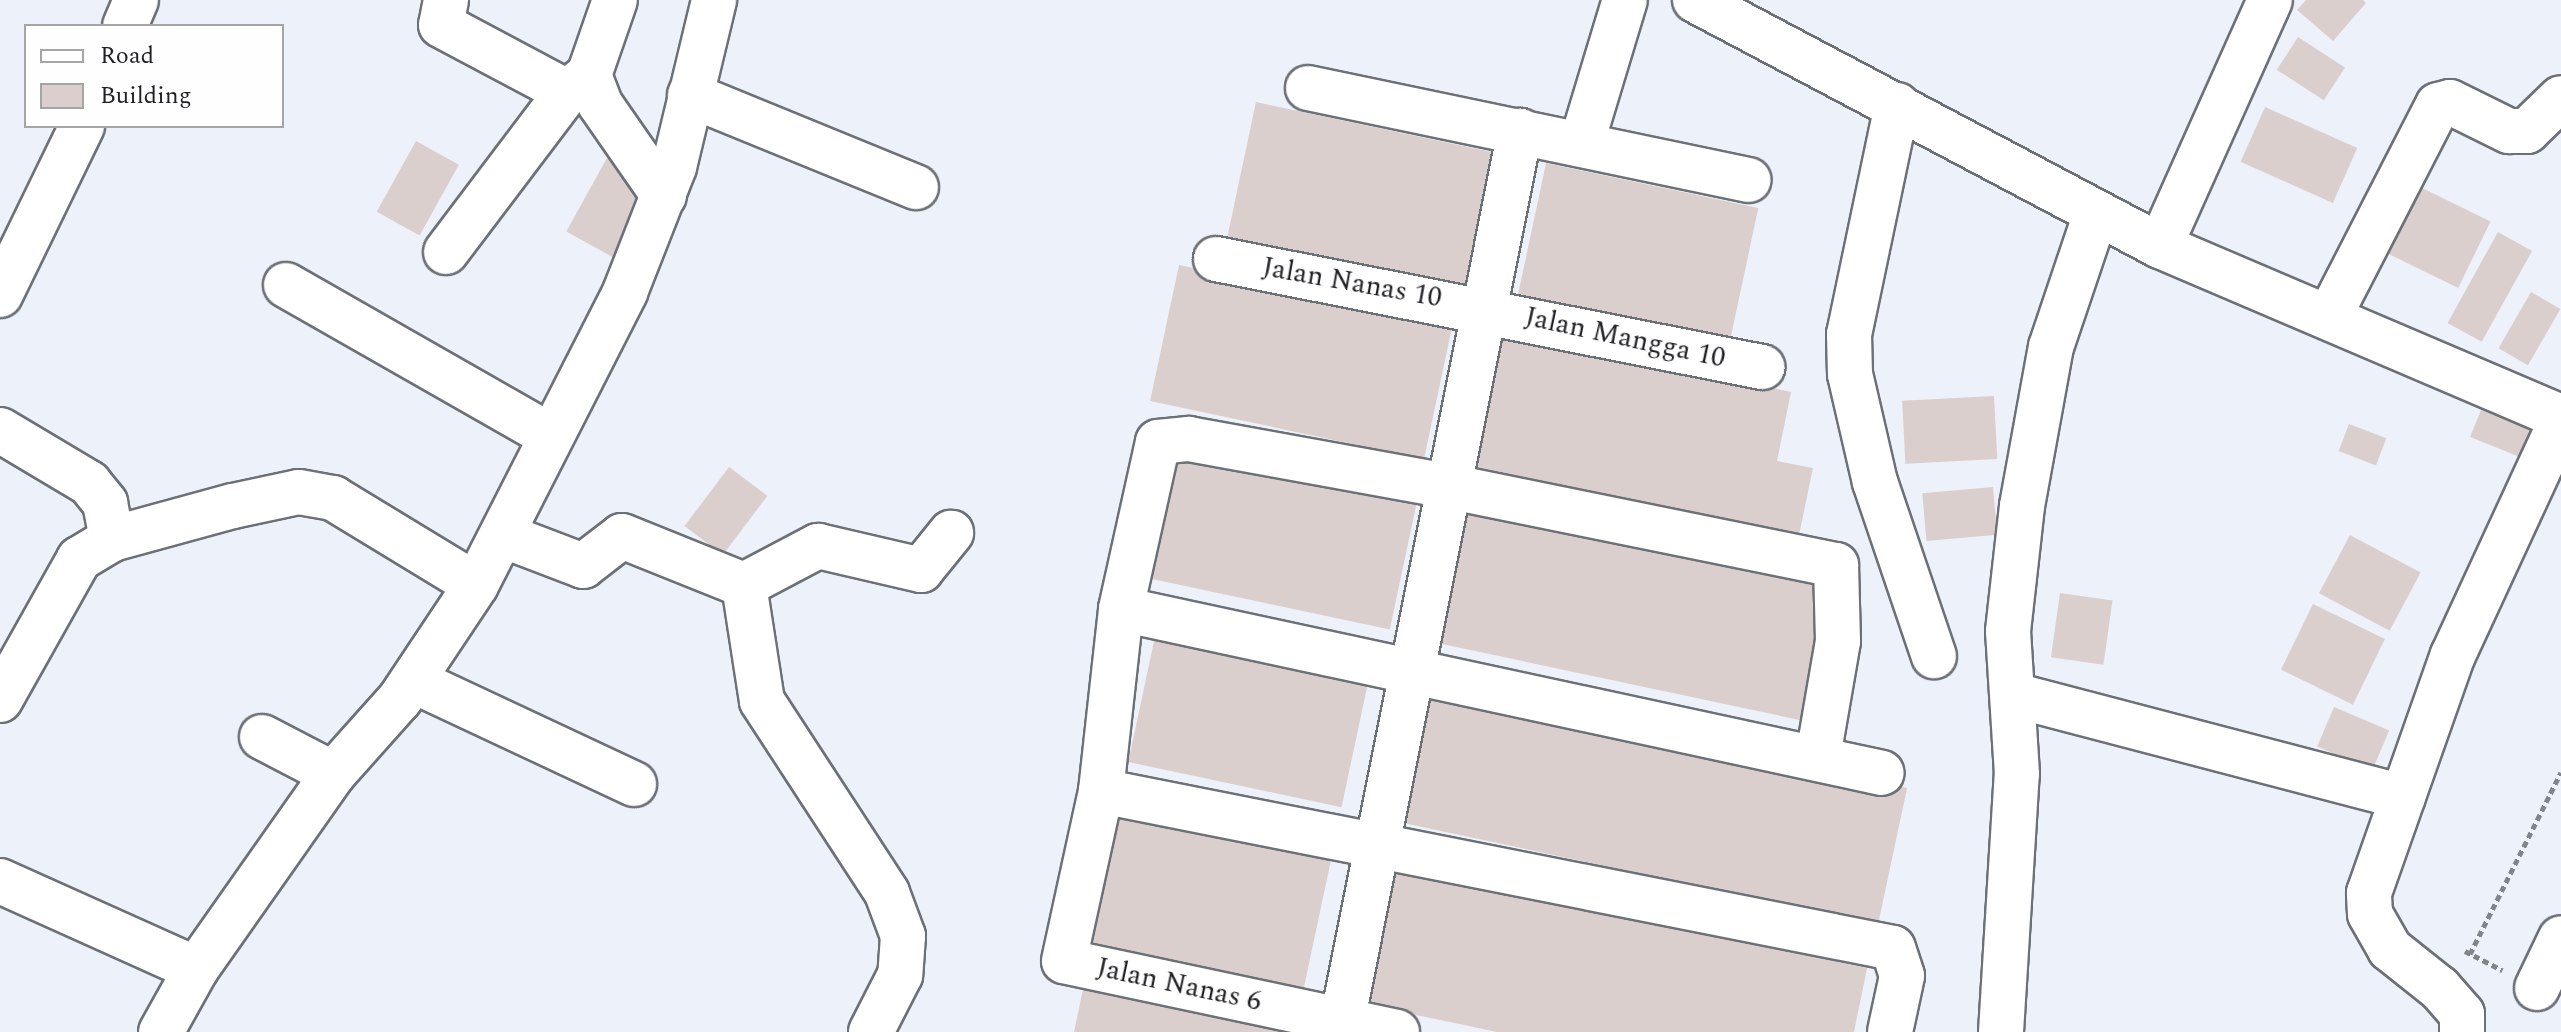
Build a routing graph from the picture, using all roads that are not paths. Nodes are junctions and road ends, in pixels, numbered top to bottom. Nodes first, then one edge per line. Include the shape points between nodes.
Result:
1 (136, 0) edge
2 (446, 0) edge
3 (615, 0) edge
4 (714, 0) edge
5 (1625, 0) edge
6 (1695, 0) edge
7 (2270, 0) edge
8 (126, 24) edge
9 (578, 83) junction
10 (1308, 88) dead end
11 (690, 95) junction
12 (2561, 98) edge
13 (1897, 105) junction
14 (81, 128) edge
15 (1520, 131) junction
16 (1582, 142) junction
17 (1749, 180) dead end
18 (916, 187) dead end
19 (664, 196) junction
20 (2096, 213) junction
21 (2160, 246) junction
22 (446, 252) dead end
23 (1216, 259) dead end
24 (286, 285) dead end
25 (0, 295) edge
26 (1488, 308) junction
27 (2329, 317) junction
28 (1762, 367) dead end
29 (2561, 419) edge
30 (0, 430) edge
31 (551, 436) junction
32 (1447, 486) junction
33 (951, 533) dead end
34 (502, 535) junction
35 (112, 539) junction
36 (476, 585) junction
37 (744, 585) junction
38 (1121, 609) junction
39 (1934, 656) dead end
40 (1408, 669) junction
41 (414, 681) junction
42 (2014, 695) junction
43 (0, 700) edge
44 (262, 737) dead end
45 (1818, 757) junction
46 (1882, 773) dead end
47 (333, 774) junction
48 (634, 784) dead end
49 (1101, 791) junction
50 (2403, 797) junction
51 (1374, 844) junction
52 (0, 881) edge
53 (2561, 938) edge
54 (196, 969) junction
55 (2537, 988) road end
56 (1341, 1026) edge
57 (161, 1032) edge
58 (871, 1032) edge
59 (1397, 1032) edge
60 (1890, 1032) edge
61 (2001, 1032) edge
62 (2462, 1032) edge

1 - 8 street
2 - 9 street via 441,25
3 - 9 street
4 - 11 street
5 - 16 street
6 - 13 street
7 - 21 street
9 - 19 street via 600,104
9 - 22 street
10 - 15 street
11 - 18 street
11 - 19 street
12 - 27 street via 2527,131 2509,131 2450,102 2438,105
13 - 20 street
13 - 39 street via 1854,304 1850,374 1875,482
14 - 25 street
15 - 16 street
15 - 26 street
16 - 17 street
19 - 31 street via 625,292
20 - 21 street
20 - 42 street via 2051,347 2022,506 2008,631
21 - 27 street
23 - 26 street, Jalan Nanas 10
24 - 31 street
26 - 28 street, Jalan Mangga 10
26 - 32 street
27 - 29 street
29 - 50 street via 2453,655
30 - 35 street via 89,483 105,503
31 - 34 street
32 - 38 street via 1189,439 1158,442
32 - 40 street
32 - 45 street via 1836,565 1838,641
33 - 37 street via 921,570 818,546
34 - 36 street
34 - 37 street via 583,566 622,536
35 - 36 street via 299,492 333,498
35 - 43 street via 64,577
36 - 41 street
37 - 58 street via 762,701 887,893 903,936 900,975
38 - 40 street
38 - 49 street
40 - 45 street
40 - 51 street
41 - 47 street
41 - 48 street
42 - 50 street
42 - 61 street via 2017,774
44 - 47 street
45 - 46 street
47 - 54 street
49 - 51 street
49 - 56 street, Jalan Nanas 6 via 1064,961
50 - 62 street via 2369,893 2370,914 2390,949 2462,1014
51 - 56 street
51 - 60 street via 1893,948 1902,976
52 - 54 street
53 - 55 street
54 - 57 street
56 - 59 street, Jalan Nanas 6

